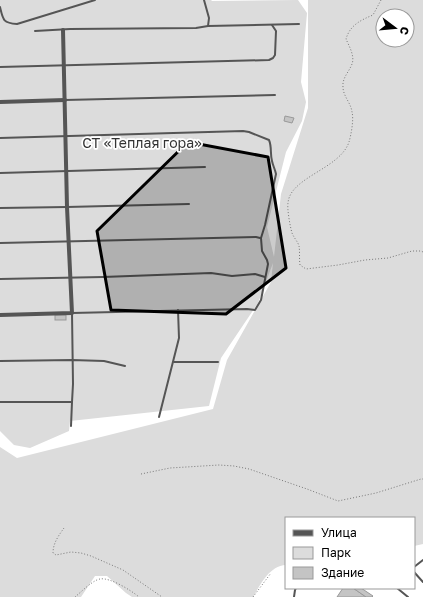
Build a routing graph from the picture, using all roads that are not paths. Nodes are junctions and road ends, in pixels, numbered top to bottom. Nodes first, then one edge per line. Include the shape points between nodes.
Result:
1 (95, 0) edge
2 (204, 0) edge
3 (0, 7) edge
4 (299, 24) dead end
5 (272, 25) junction
6 (208, 26) junction
7 (35, 30) dead end
8 (63, 30) junction
9 (64, 65) junction
10 (0, 67) edge
11 (275, 95) dead end
12 (65, 100) junction
13 (0, 102) edge
14 (66, 136) junction
15 (0, 138) edge
16 (205, 167) dead end
17 (67, 171) junction
18 (0, 173) edge
19 (188, 204) dead end
20 (67, 207) junction
21 (0, 208) edge
22 (261, 238) junction
23 (69, 241) junction
24 (0, 243) edge
25 (71, 277) junction
26 (265, 277) junction
27 (0, 279) edge
28 (178, 310) junction
29 (72, 313) junction
30 (0, 315) edge
31 (72, 360) junction
32 (0, 361) edge
33 (174, 362) junction
34 (218, 362) dead end
35 (125, 366) dead end
36 (0, 402) edge
37 (72, 402) junction
38 (159, 417) dead end
39 (71, 426) dead end
40 (423, 560) edge
41 (415, 566) edge
42 (415, 573) edge
43 (423, 582) edge
44 (398, 589) edge
45 (408, 597) edge

1 - 3 lane via 17,24 5,22
2 - 6 lane via 209,18
4 - 5 lane
5 - 6 lane
5 - 9 lane via 276,31 275,55 269,60
6 - 8 lane
7 - 8 lane
8 - 9 street
9 - 10 lane
9 - 12 street
11 - 12 lane
12 - 13 street
12 - 14 street
14 - 15 lane
14 - 17 street
14 - 22 lane via 244,131 269,140 276,174
16 - 17 lane
17 - 18 lane
17 - 20 street
19 - 20 lane
20 - 21 lane
20 - 23 street
22 - 23 lane
22 - 26 lane via 262,251 268,264
23 - 24 lane
23 - 25 street
25 - 26 lane via 211,273 232,276 255,274
25 - 27 lane
25 - 29 street
26 - 28 lane via 261,300 255,310
28 - 29 lane
28 - 33 lane via 180,338
29 - 30 street
29 - 31 lane
31 - 32 lane
31 - 35 lane via 104,361
31 - 37 lane
33 - 34 lane
33 - 38 lane
36 - 37 lane
37 - 39 lane
40 - 41 lane
42 - 43 lane
44 - 45 lane

